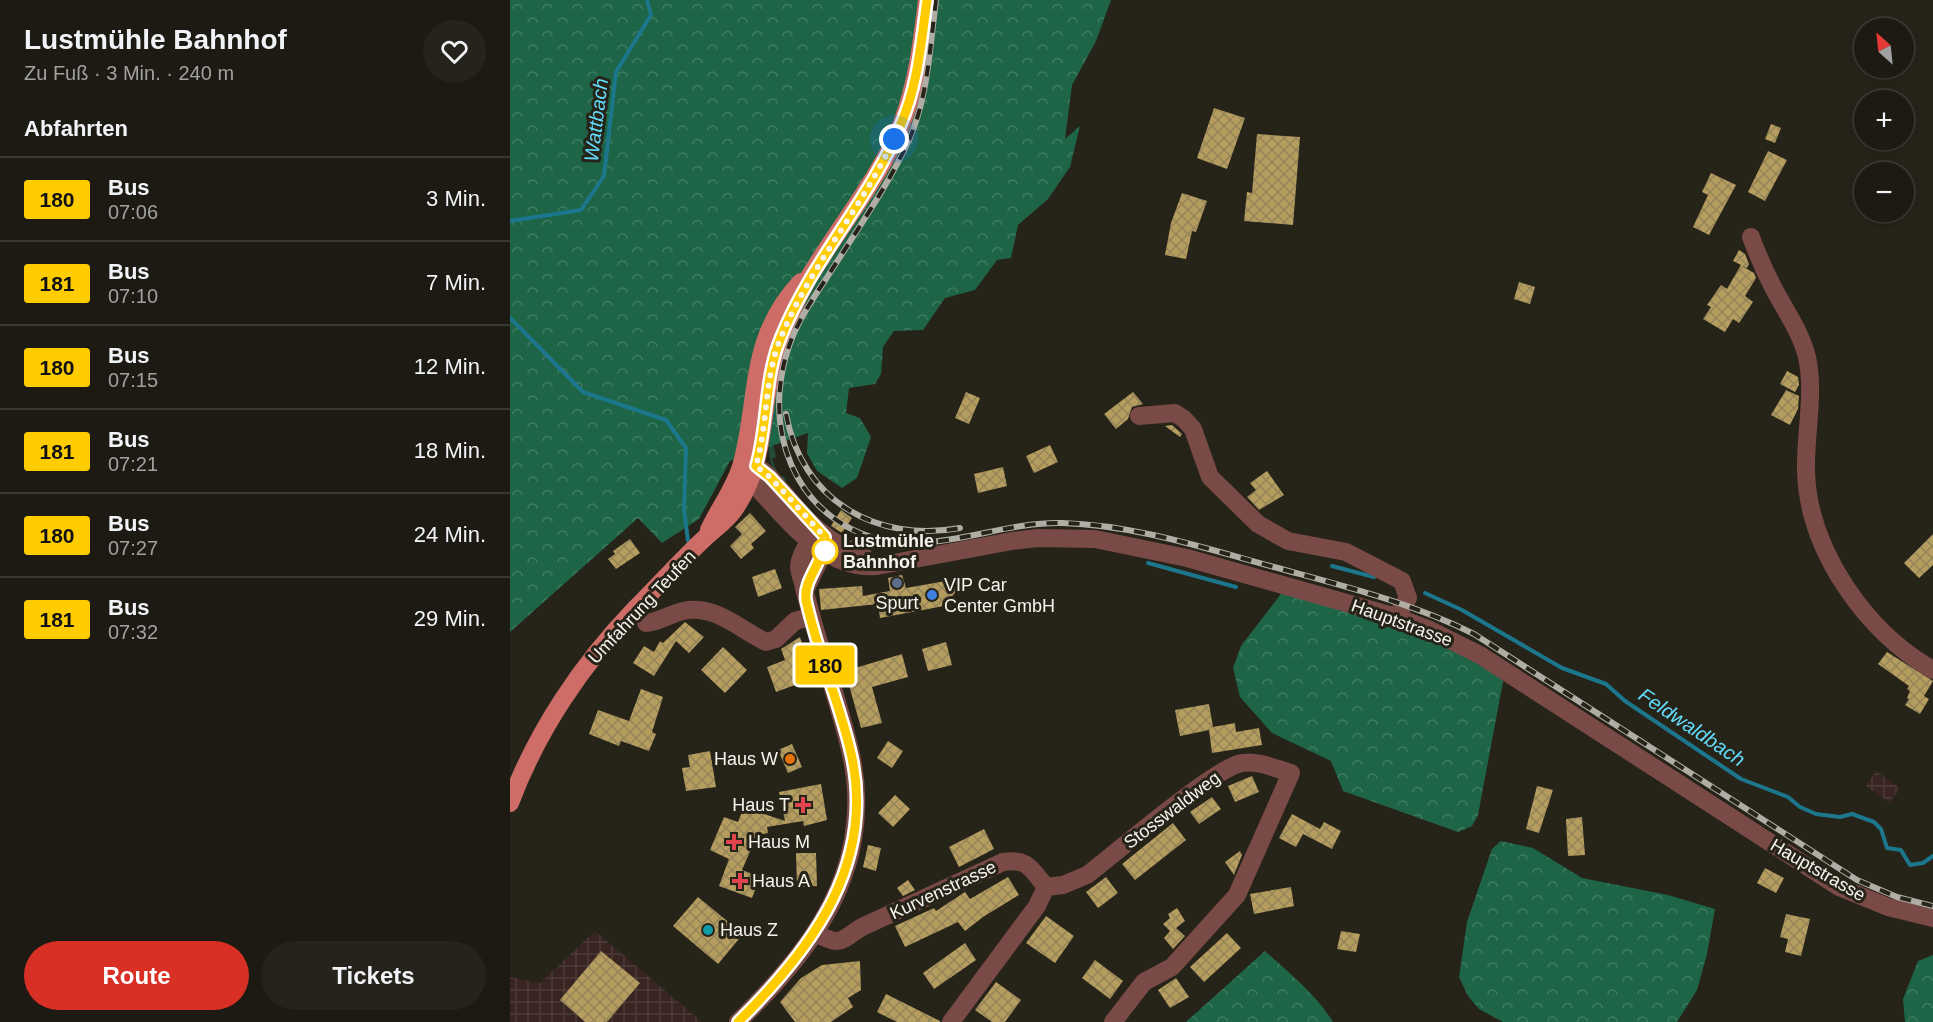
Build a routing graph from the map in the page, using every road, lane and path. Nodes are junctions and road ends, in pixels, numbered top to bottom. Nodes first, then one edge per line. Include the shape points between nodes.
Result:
1 (927, 0) edge
2 (1751, 237) dead end
3 (1139, 416) dead end
4 (749, 472) junction
5 (820, 543) junction
6 (810, 617) junction
7 (1396, 618) junction
8 (646, 623) dead end
9 (1933, 670) edge
10 (510, 803) edge
11 (1046, 887) junction
12 (1933, 918) edge
13 (815, 933) junction
14 (738, 1022) edge
15 (951, 1022) edge
16 (1113, 1022) edge

1 - 4 main road, Umfahrung Teufen via 912,94 888,153 814,268 789,295 766,333 756,371
2 - 9 street via 1761,265 1793,320 1808,360 1806,473 1811,510 1821,540 1838,573 1882,629 1914,659
3 - 7 street via 1175,413 1184,419 1192,429 1210,477 1258,524 1288,541 1346,552 1402,581 1408,598
4 - 5 street
4 - 10 main road, Umfahrung Teufen via 706,537 634,610 580,675 533,752
5 - 6 street via 803,551 799,564
5 - 7 street, Hauptstrasse via 842,561 868,567 1038,538 1095,539 1187,558
6 - 8 street via 795,621 776,639 766,642 724,616 701,610
6 - 13 street via 851,750 856,802 853,840 844,876
7 - 12 street, Hauptstrasse via 1480,655 1839,887 1879,904
11 - 13 street, Kurvenstrasse via 1027,863 1003,862 862,927 841,942 831,942
11 - 15 street via 1037,906
11 - 16 street, Stosswaldweg via 1087,875 1210,780 1240,763 1254,762 1291,773 1237,895 1172,967 1144,982
13 - 14 street via 785,974

